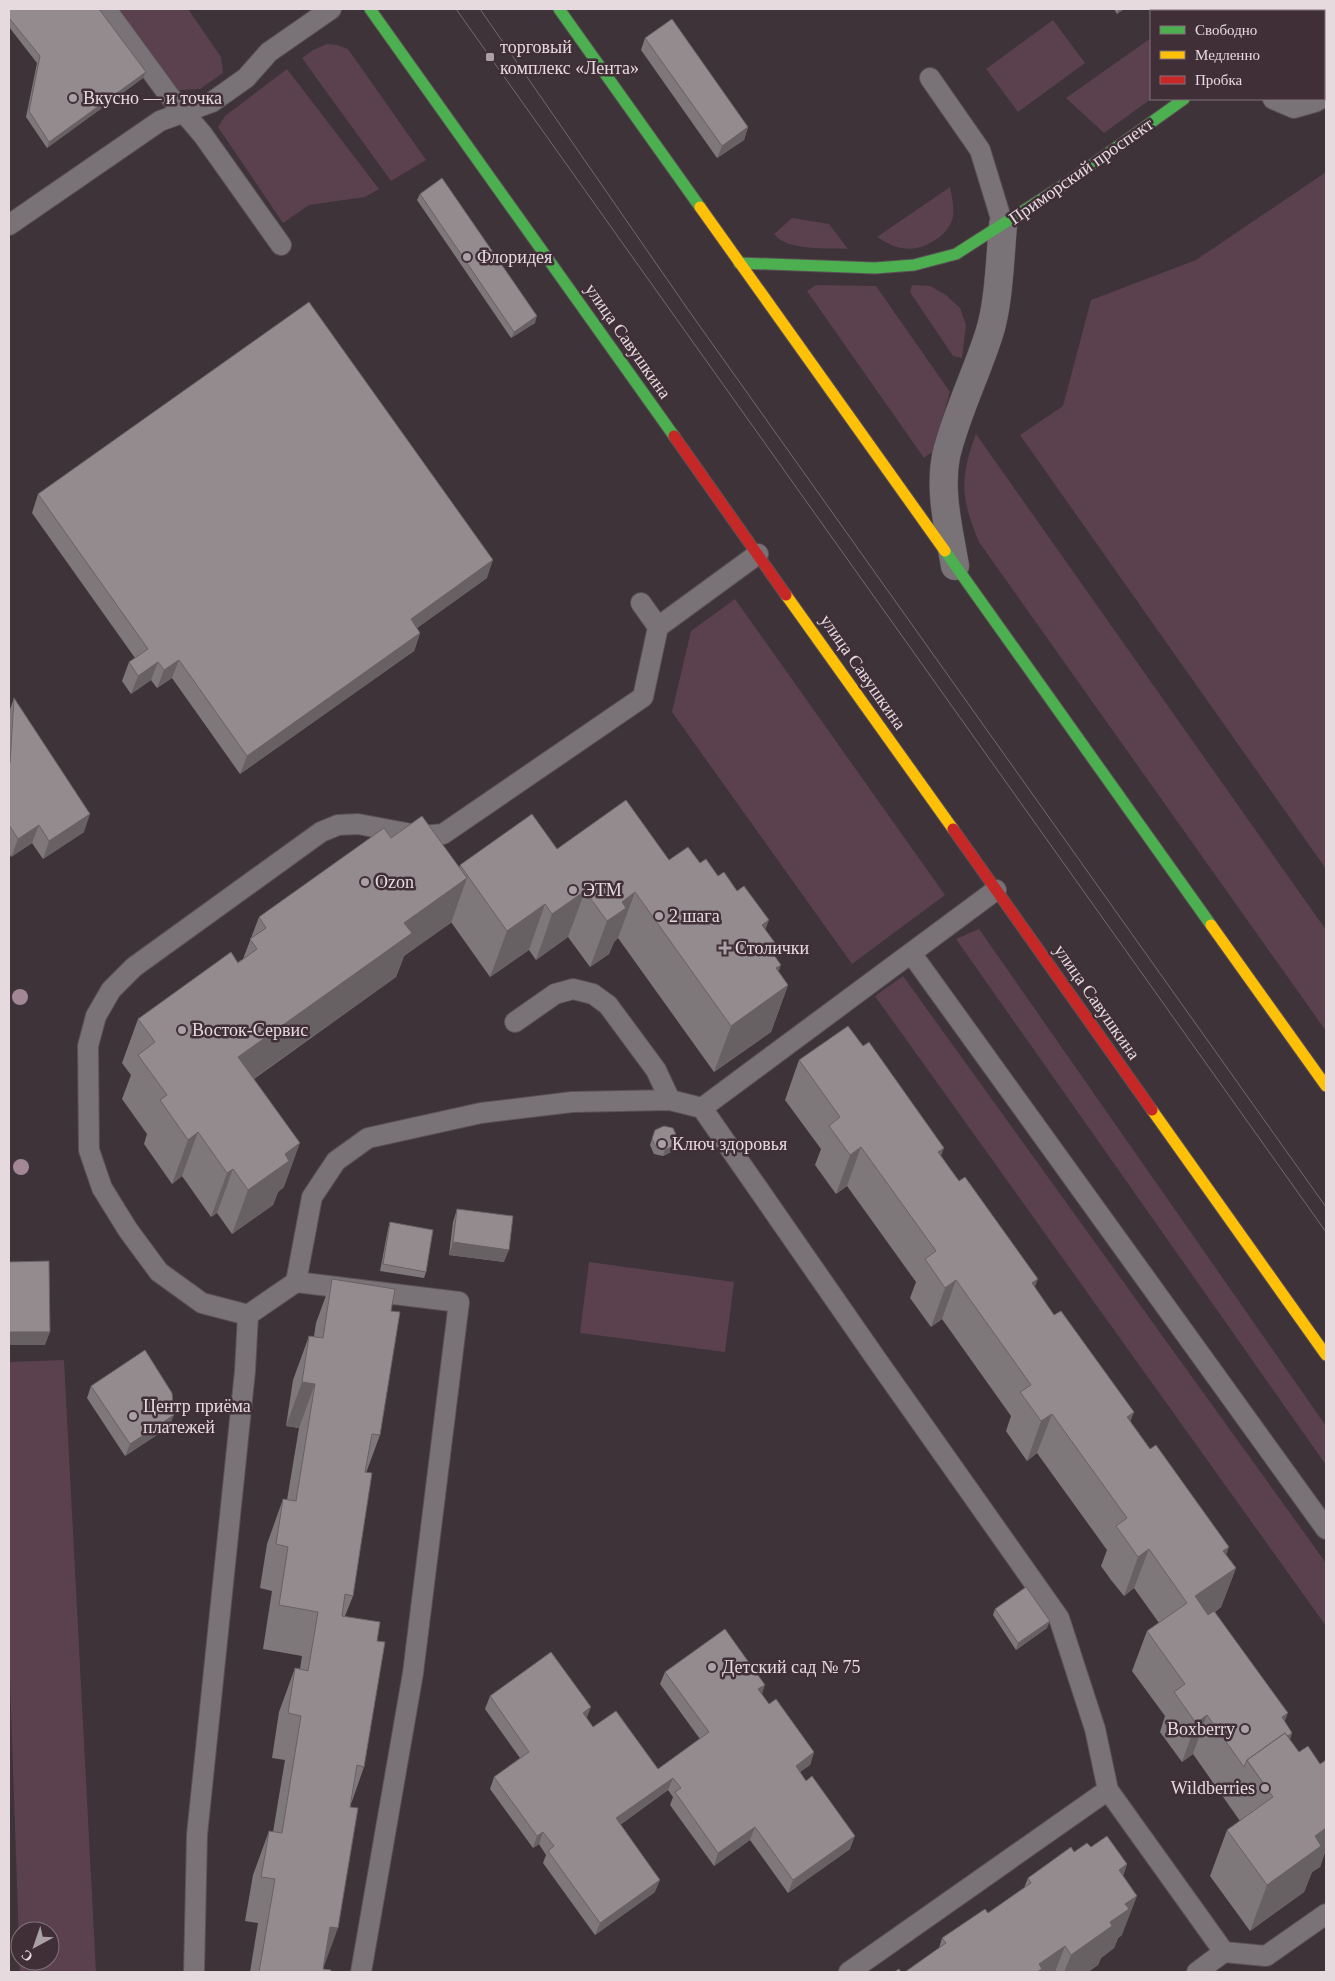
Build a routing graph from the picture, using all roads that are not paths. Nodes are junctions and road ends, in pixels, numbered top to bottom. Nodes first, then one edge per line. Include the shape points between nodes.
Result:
1 (106, 9) edge
2 (331, 9) edge
3 (370, 9) edge
4 (559, 9) edge
5 (930, 78) dead end
6 (1183, 100) edge
7 (1275, 100) edge
8 (1318, 100) edge
9 (183, 113) junction
10 (9, 225) edge
11 (1003, 225) junction
12 (281, 245) dead end
13 (739, 262) junction
14 (758, 554) junction
15 (955, 566) junction
16 (641, 603) dead end
17 (658, 627) junction
18 (996, 890) junction
19 (911, 953) junction
20 (516, 1022) dead end
21 (1326, 1086) edge
22 (670, 1100) junction
23 (702, 1108) junction
24 (296, 1282) junction
25 (248, 1314) junction
26 (1326, 1356) edge
27 (1326, 1529) edge
28 (1108, 1790) junction
29 (1326, 1914) edge
30 (1224, 1952) junction
31 (194, 1972) edge
32 (361, 1972) edge
33 (849, 1972) edge
34 (1197, 1972) edge

1 - 9 lane
2 - 9 lane via 269,52 246,78 212,102
3 - 14 main road, улица Савушкина
4 - 13 main road
5 - 11 lane via 980,150
6 - 11 main road, Приморский проспект
7 - 8 lane via 1294,108
9 - 10 lane via 160,121
9 - 12 lane via 203,135
11 - 13 main road, Приморский проспект via 956,254 914,266 875,268
11 - 15 street via 990,332 946,457 943,493
13 - 15 main road
14 - 17 lane
14 - 18 main road, улица Савушкина
15 - 21 main road
16 - 17 lane
17 - 25 lane via 644,697 443,834 422,836 358,824 338,825 321,832 134,967 111,990 96,1016 88,1046 89,1150 102,1188 160,1272 202,1303
18 - 19 lane
18 - 26 main road, улица Савушкина
19 - 23 lane
19 - 27 lane
20 - 22 lane via 555,994 573,989 593,994 608,1005 656,1070
22 - 23 lane
22 - 24 lane via 572,1102 481,1113 368,1138 336,1161 312,1197
23 - 28 lane via 1060,1618 1095,1729
24 - 25 lane
24 - 32 lane via 458,1302 414,1673
25 - 31 lane via 245,1371 197,1835
28 - 30 lane
28 - 33 lane
29 - 30 lane via 1266,1956
30 - 34 lane

